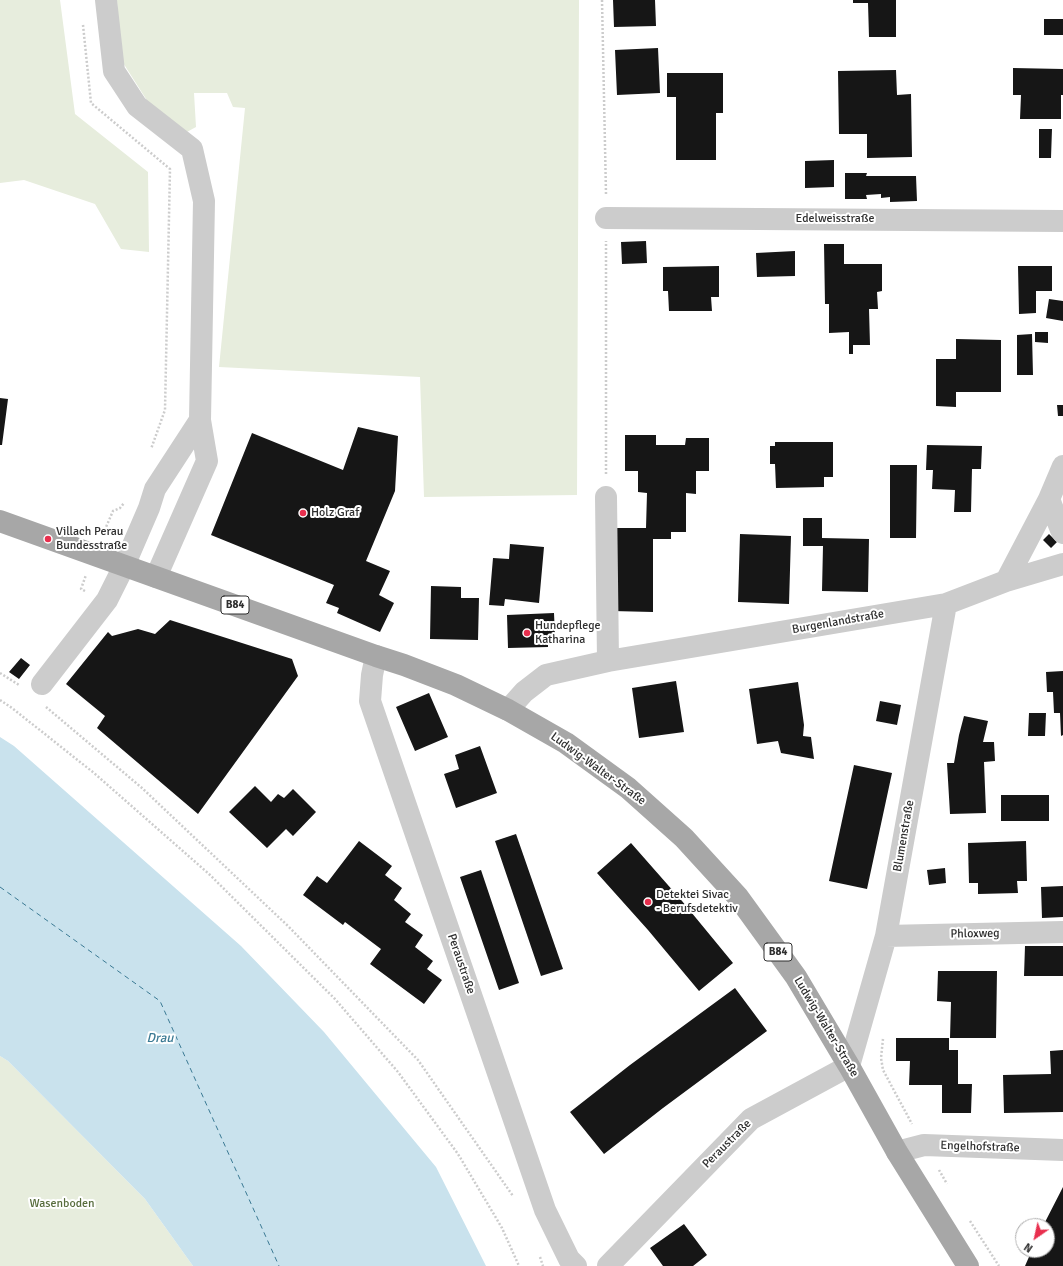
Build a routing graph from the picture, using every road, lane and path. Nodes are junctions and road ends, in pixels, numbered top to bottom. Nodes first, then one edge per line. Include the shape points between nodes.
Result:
1 (106, 0) edge
2 (602, 0) edge
3 (83, 24) dead end
4 (606, 218) junction
5 (1063, 221) edge
6 (200, 420) junction
7 (151, 450) dead end
8 (1063, 466) edge
9 (606, 497) joint
10 (1049, 499) junction
11 (126, 500) dead end
12 (0, 521) edge
13 (106, 525) dead end
14 (1063, 533) edge
15 (1063, 564) edge
16 (124, 566) junction
17 (156, 577) junction
18 (1006, 582) junction
19 (946, 604) junction
20 (376, 656) junction
21 (608, 662) junction
22 (0, 673) edge
23 (32, 685) joint
24 (0, 700) edge
25 (46, 706) dead end
26 (508, 710) junction
27 (1063, 932) edge
28 (886, 936) junction
29 (883, 1038) dead end
30 (849, 1066) junction
31 (924, 1145) junction
32 (1063, 1150) edge
33 (897, 1152) junction
34 (948, 1186) dead end
35 (517, 1201) dead end
36 (969, 1220) dead end
37 (519, 1266) edge
38 (576, 1266) edge
39 (608, 1266) edge
40 (968, 1266) edge
41 (999, 1266) edge

1 - 6 street via 114,71 137,106 192,149 204,201
2 - 4 path
3 - 7 path via 91,103 170,169 165,410
4 - 5 street, Edelweisstraße
4 - 9 path
6 - 16 street via 155,489
6 - 17 street via 206,461
8 - 10 street
9 - 21 street
10 - 14 street
10 - 18 street
11 - 13 path via 120,508 113,511
12 - 16 main road, Ludwig-Walter-Straße / B84
15 - 18 street, Burgenlandstraße
16 - 17 main road, Ludwig-Walter-Straße / B84
16 - 23 street via 107,600
17 - 20 main road, Ludwig-Walter-Straße / B84
18 - 19 street, Burgenlandstraße
19 - 21 street, Burgenlandstraße
19 - 28 street, Blumenstraße
20 - 26 main road, Ludwig-Walter-Straße / B84 via 456,685
20 - 38 street, Peraustraße via 370,701 545,1210 569,1259
21 - 26 street, Burgenlandstraße via 546,675 524,692
22 - 23 path
24 - 37 path via 94,773 209,874 335,999 398,1072 458,1154 502,1228
25 - 35 path via 142,788 288,926 418,1060
26 - 30 main road, Ludwig-Walter-Straße / B84 via 566,743 628,788 684,838 738,897 792,971
27 - 28 street, Phloxweg
28 - 30 street, Blumenstraße
29 - 31 path via 883,1070
30 - 33 main road, Ludwig-Walter-Straße / B84
30 - 39 street, Peraustraße via 751,1119
31 - 32 street, Engelhofstraße
31 - 33 street, Engelhofstraße
31 - 34 path
33 - 40 main road, Ludwig-Walter-Straße / B84
36 - 41 path

